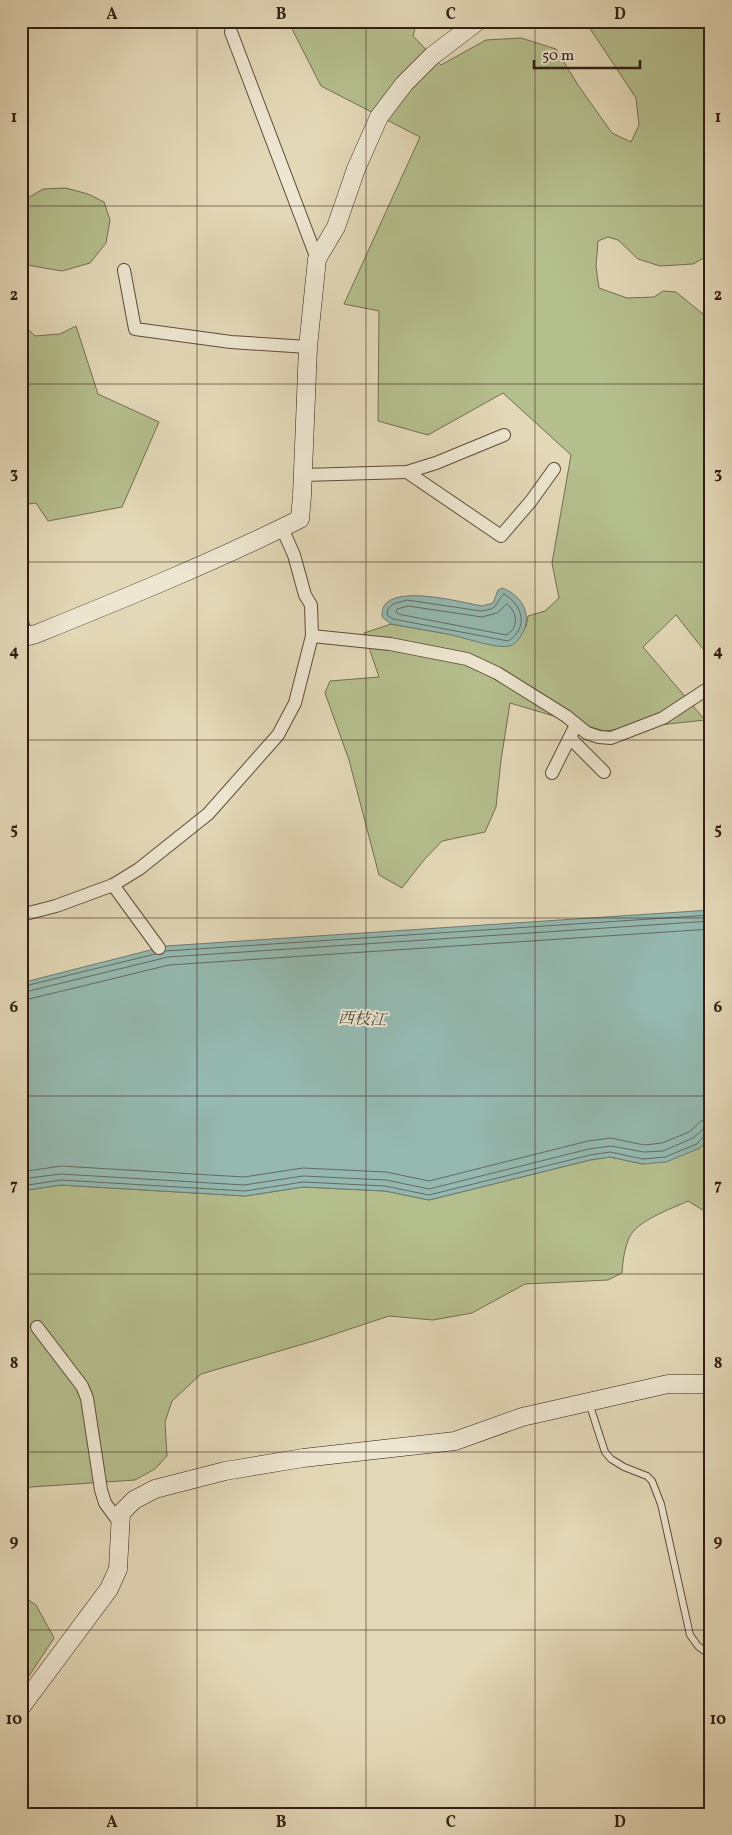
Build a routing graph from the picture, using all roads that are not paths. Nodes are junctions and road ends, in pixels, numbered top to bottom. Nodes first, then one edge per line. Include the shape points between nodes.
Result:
1 (478, 21) edge
2 (231, 32) dead end
3 (317, 259) junction
4 (124, 270) dead end
5 (308, 347) junction
6 (504, 435) dead end
7 (554, 470) dead end
8 (407, 472) junction
9 (303, 475) junction
10 (282, 528) junction
11 (23, 631) edge
12 (312, 636) junction
13 (711, 690) edge
14 (576, 724) junction
15 (570, 738) junction
16 (604, 772) dead end
17 (552, 773) dead end
18 (113, 885) junction
19 (21, 915) edge
20 (158, 948) dead end
21 (37, 1327) dead end
22 (711, 1384) edge
23 (588, 1402) junction
24 (119, 1522) junction
25 (711, 1656) edge
26 (21, 1707) edge

1 - 3 street via 432,56 404,84 380,117 356,169 336,227
2 - 3 street
3 - 5 street
4 - 5 street via 135,329 232,342
5 - 9 street
6 - 8 street
7 - 8 street via 501,536
8 - 9 street
9 - 10 street via 300,519
10 - 11 street via 125,598
10 - 12 street via 311,605
12 - 14 street via 390,644 467,659 497,673
12 - 18 street via 295,703 278,735 208,814 140,869
13 - 14 street via 704,690 663,718 611,738 587,733
14 - 15 street
15 - 16 street
15 - 17 street
18 - 19 street
18 - 20 street
21 - 24 street via 82,1386 87,1398 101,1490 105,1503
22 - 23 street via 668,1384
23 - 24 street via 522,1417 455,1440 225,1471 155,1489 134,1500 121,1513
23 - 25 lane via 605,1452 611,1459 652,1481 661,1504 690,1635
24 - 26 street via 118,1569 109,1589

